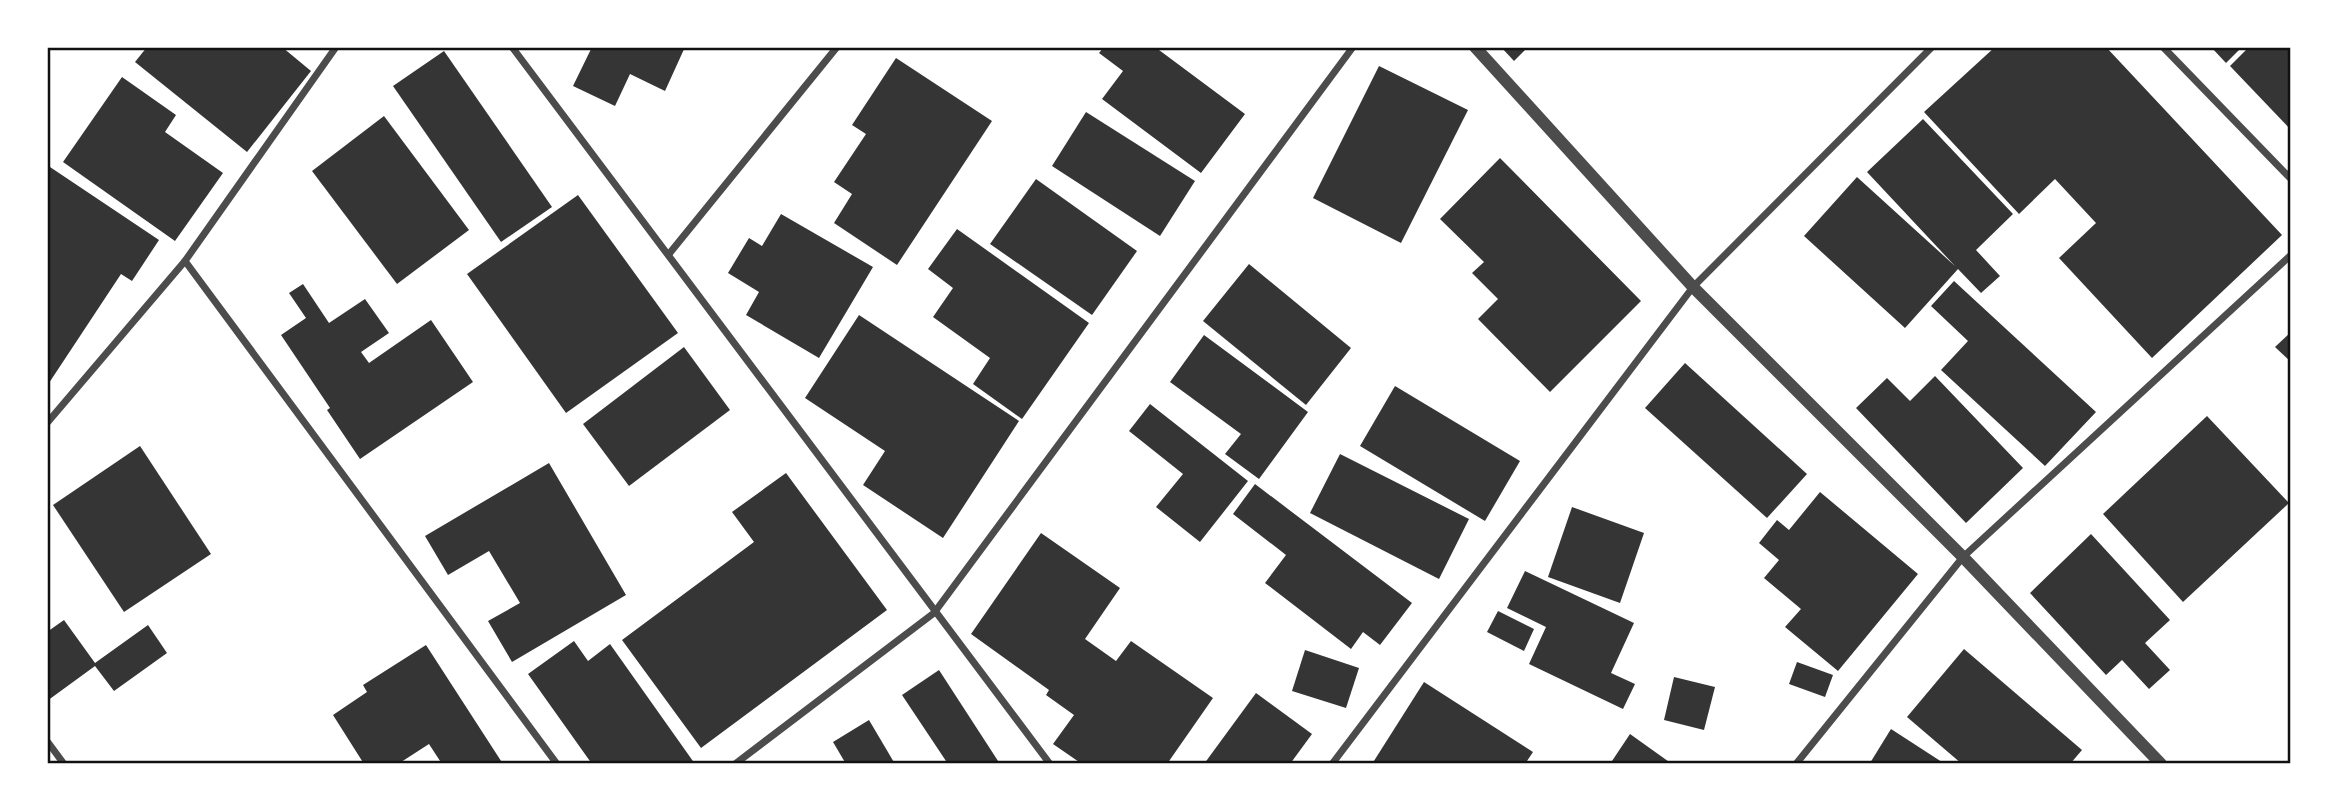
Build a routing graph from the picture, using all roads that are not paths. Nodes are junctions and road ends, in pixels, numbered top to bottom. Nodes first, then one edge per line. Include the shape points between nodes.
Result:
1 (336, 47) edge
2 (512, 47) edge
3 (837, 47) edge
4 (1353, 47) edge
5 (1475, 47) edge
6 (1932, 47) edge
7 (2163, 47) edge
8 (2291, 178) edge
9 (669, 254) junction
10 (2291, 255) edge
11 (185, 261) junction
12 (1693, 287) junction
13 (47, 423) edge
14 (1963, 557) junction
15 (934, 613) junction
16 (47, 741) edge
17 (64, 764) edge
18 (557, 764) edge
19 (735, 764) edge
20 (1049, 764) edge
21 (1332, 764) edge
22 (1796, 764) edge
23 (2161, 764) edge

1 - 11 street
2 - 9 street
3 - 9 street
4 - 15 street
5 - 12 street
6 - 12 street
7 - 8 street
9 - 15 street
10 - 14 street
11 - 13 street
11 - 18 street
12 - 14 street
12 - 21 street
14 - 22 street
14 - 23 street
15 - 19 street
15 - 20 street
16 - 17 street

